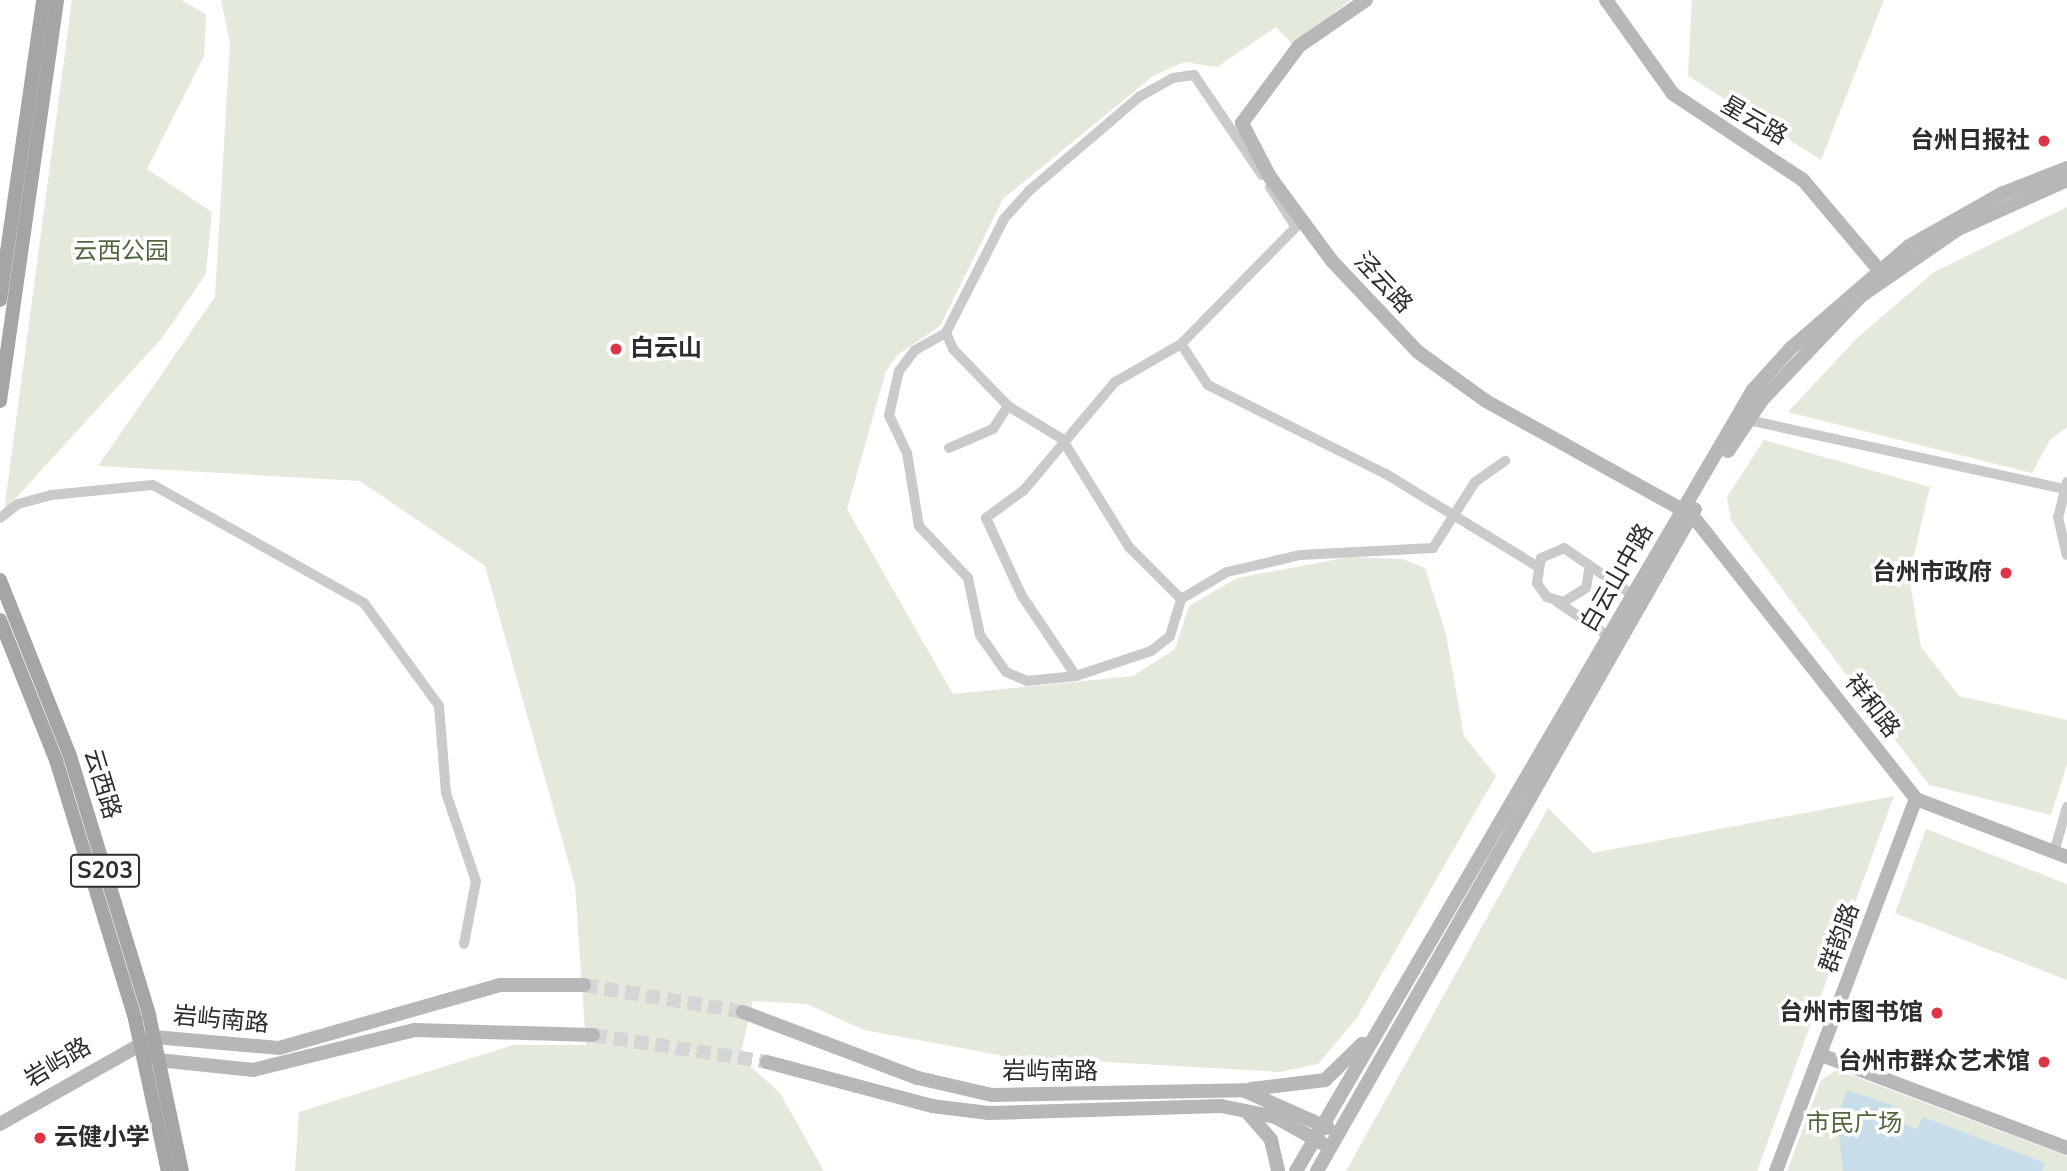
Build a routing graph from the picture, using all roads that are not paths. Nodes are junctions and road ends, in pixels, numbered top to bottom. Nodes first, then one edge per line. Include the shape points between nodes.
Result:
1 (43, 0) edge
2 (57, 0) edge
3 (1366, 0) edge
4 (1606, 0) edge
5 (2067, 168) edge
6 (2067, 180) edge
7 (1298, 224) junction
8 (1882, 274) junction
9 (0, 300) edge
10 (946, 333) junction
11 (1181, 344) junction
12 (0, 401) edge
13 (1008, 406) junction
14 (1748, 420) junction
15 (1062, 439) junction
16 (949, 449) dead end
17 (1505, 461) dead end
18 (2065, 485) edge
19 (1688, 512) junction
20 (0, 518) edge
21 (1454, 518) junction
22 (2067, 555) edge
23 (1537, 566) junction
24 (1589, 570) junction
25 (0, 580) edge
26 (1633, 595) junction
27 (1181, 599) junction
28 (1556, 601) junction
29 (0, 620) edge
30 (1609, 637) junction
31 (1076, 676) junction
32 (1916, 799) junction
33 (2067, 807) edge
34 (2060, 854) edge
35 (464, 944) dead end
36 (584, 985) tunnel mouth
37 (1405, 988) junction
38 (743, 1012) tunnel mouth
39 (593, 1035) tunnel mouth
40 (154, 1037) junction
41 (141, 1047) junction
42 (1821, 1055) junction
43 (158, 1060) junction
44 (766, 1062) tunnel mouth
45 (1242, 1090) junction
46 (1246, 1111) junction
47 (0, 1124) edge
48 (1321, 1125) junction
49 (1339, 1133) junction
50 (1314, 1138) junction
51 (1331, 1148) junction
52 (2067, 1148) edge
53 (168, 1171) edge
54 (182, 1171) edge
55 (1278, 1171) edge
56 (1296, 1171) edge
57 (1317, 1171) edge
58 (1776, 1171) edge

1 - 9 main road
2 - 12 main road
3 - 7 main road, 泾云路 via 1299,46 1242,123 1246,140
4 - 8 main road, 星云路 via 1673,94 1802,180
5 - 8 main road, 白云山中路 via 1943,224
6 - 8 main road, 白云山中路 via 1958,229
7 - 10 street via 1194,75 1173,78 1139,97 1004,219
7 - 11 street via 1233,297
7 - 19 main road, 泾云路 via 1418,352 1539,434
8 - 14 main road, 白云山中路 via 1805,349
8 - 19 main road, 白云山中路 via 1753,390
10 - 13 street
10 - 31 street via 915,351 892,390 889,415 907,453 919,526 968,578 980,635 1006,672 1027,681
11 - 15 street via 1115,382
11 - 21 street via 1208,385 1337,448
13 - 15 street
13 - 16 street via 993,429
14 - 18 street
14 - 19 main road, 白云山中路
15 - 27 street via 1129,547
15 - 31 street via 1024,490 986,518 1022,596
17 - 21 street via 1475,482
18 - 22 street via 2058,517
19 - 26 main road, 白云山中路
19 - 32 main road, 祥和路
19 - 49 main road, 白云山中路
20 - 35 street via 18,503 51,495 153,485 364,603 439,706 446,793 475,881
21 - 23 street
21 - 27 street via 1433,548 1300,555 1227,572
23 - 24 street via 1548,552 1564,548 1580,555
23 - 28 street via 1537,583
24 - 26 street
24 - 28 street via 1581,595
25 - 40 main road, 云西路 / S203 via 70,756
26 - 30 main road, 白云山中路
27 - 31 street via 1170,636 1151,651
28 - 30 street
29 - 41 main road, 云西路 / S203 via 56,760
30 - 37 main road, 白云山中路
32 - 34 main road
32 - 42 main road, 群韵路
33 - 34 street
36 - 40 main road, 岩屿南路 via 500,985 279,1048
37 - 45 main road via 1338,1072 1302,1086
37 - 48 main road, 白云山中路
38 - 45 main road, 岩屿南路 via 918,1078 1015,1100
39 - 43 main road, 岩屿南路 via 415,1030 253,1070
40 - 41 main road, 岩屿南路
40 - 43 main road, 云西路 / S203
41 - 43 main road, 岩屿南路
41 - 47 main road, 岩屿路 via 119,1052
41 - 53 main road, 云西路 / S203
42 - 52 main road
42 - 58 main road, 群韵路
43 - 54 main road, 云西路 / S203
44 - 46 main road, 岩屿南路 via 932,1106 989,1113
45 - 48 main road, 岩屿南路
46 - 50 main road, 岩屿南路 via 1275,1117
46 - 55 main road via 1271,1140
48 - 49 main road
48 - 50 main road, 白云山中路
49 - 51 main road, 白云山中路
50 - 51 main road, 岩屿南路
50 - 56 main road, 白云山中路
51 - 57 main road, 白云山中路

